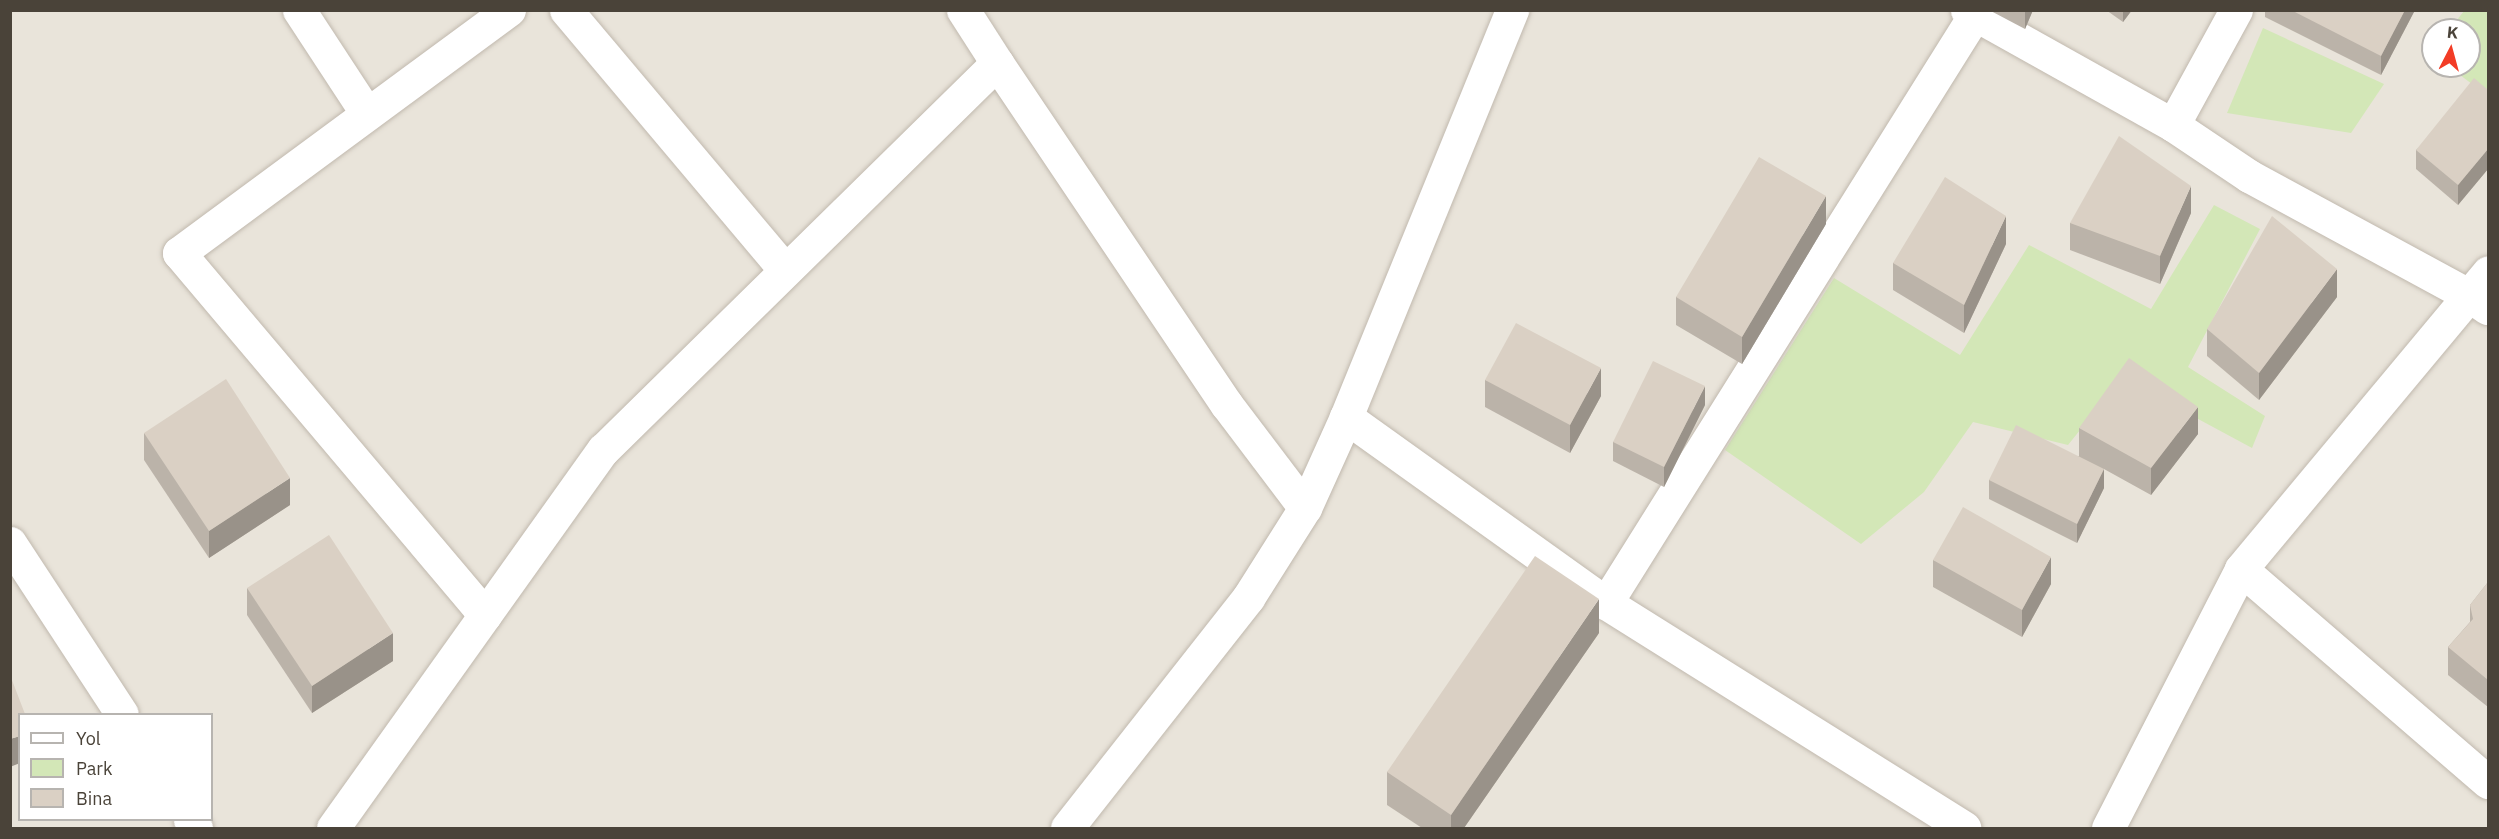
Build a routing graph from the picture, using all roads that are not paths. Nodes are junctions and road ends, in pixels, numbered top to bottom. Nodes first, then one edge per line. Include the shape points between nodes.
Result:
1 (299, 10) edge
2 (509, 10) edge
3 (566, 10) edge
4 (963, 10) edge
5 (1512, 10) edge
6 (2236, 10) edge
7 (1970, 13) edge
8 (997, 63) junction
9 (367, 114) junction
10 (2173, 125) junction
11 (785, 270) junction
12 (2482, 292) edge
13 (1346, 417) junction
14 (1305, 508) junction
15 (10, 543) edge
16 (2241, 569) junction
17 (1606, 603) junction
18 (484, 615) junction
19 (121, 713) edge
20 (2488, 783) edge
21 (333, 828) edge
22 (1067, 828) edge
23 (1964, 828) edge
24 (2108, 828) edge

1 - 9 street
2 - 9 street
3 - 11 street
4 - 8 street
5 - 13 street
6 - 10 street
7 - 10 street
7 - 17 street
8 - 11 street
8 - 14 street via 1227,405
9 - 18 street via 180,253
10 - 12 street via 2249,176
11 - 18 street via 603,450
12 - 16 street
13 - 14 street
13 - 17 street
14 - 22 street via 1248,598
15 - 19 street
16 - 20 street
16 - 24 street
17 - 23 street
18 - 21 street

